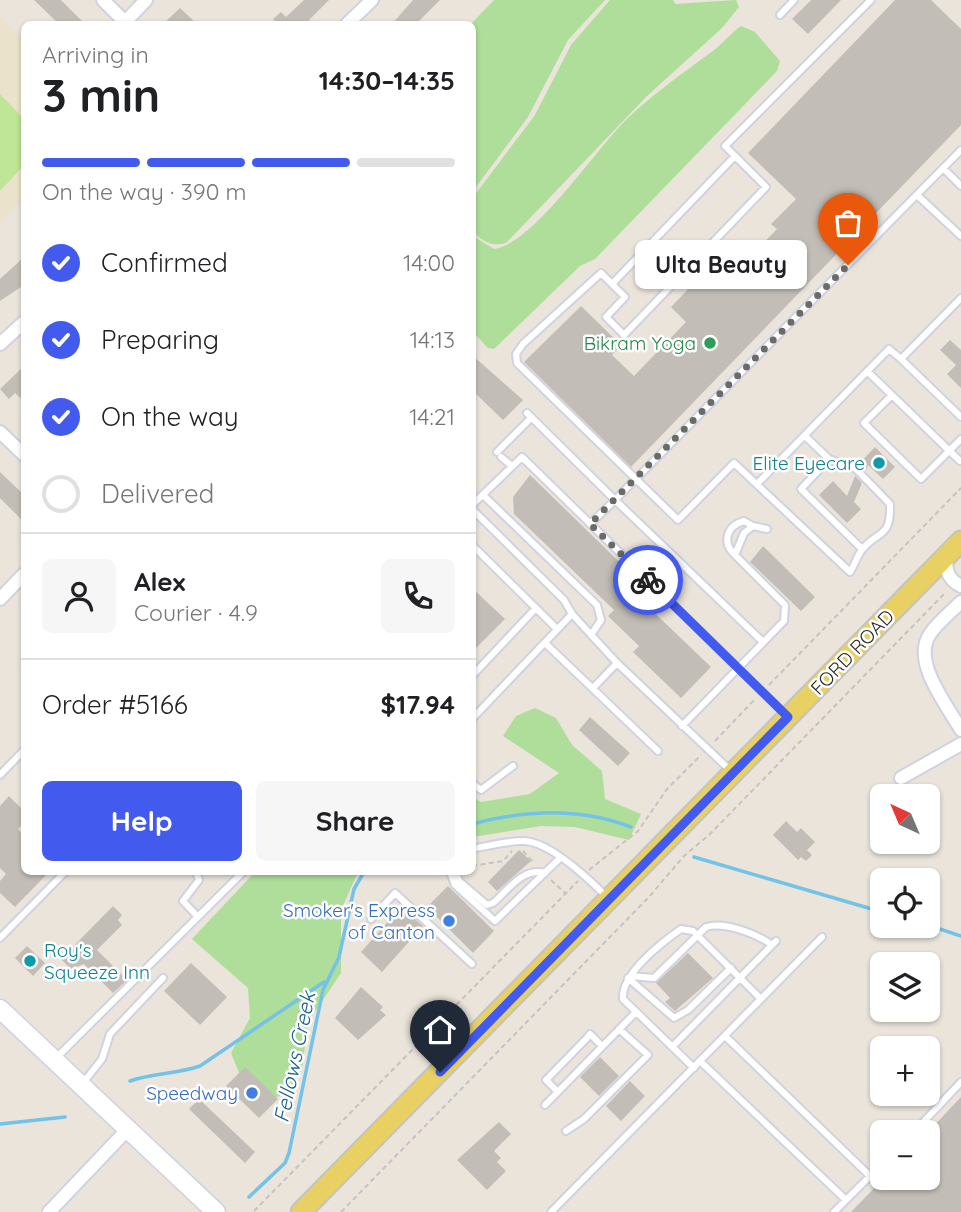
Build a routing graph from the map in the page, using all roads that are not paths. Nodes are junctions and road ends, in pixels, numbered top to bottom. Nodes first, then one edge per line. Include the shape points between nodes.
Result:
1 (103, 0) edge
2 (146, 0) edge
3 (372, 0) edge
4 (794, 0) edge
5 (870, 0) edge
6 (780, 15) dead end
7 (124, 21) edge
8 (128, 21) edge
9 (351, 21) edge
10 (961, 150) edge
11 (735, 156) junction
12 (943, 168) junction
13 (961, 186) edge
14 (917, 195) junction
15 (961, 236) edge
16 (612, 284) junction
17 (961, 298) edge
18 (21, 325) edge
19 (0, 344) edge
20 (901, 359) junction
21 (868, 372) junction
22 (892, 395) junction
23 (961, 417) edge
24 (0, 432) edge
25 (805, 436) junction
26 (961, 439) edge
27 (950, 450) junction
28 (21, 453) edge
29 (829, 459) junction
30 (960, 461) edge
31 (512, 467) junction
32 (636, 479) junction
33 (757, 484) junction
34 (483, 495) junction
35 (615, 500) junction
36 (476, 503) edge
37 (476, 511) edge
38 (590, 524) junction
39 (753, 526) junction
40 (767, 529) dead end
41 (476, 549) edge
42 (862, 549) junction
43 (957, 550) edge
44 (735, 555) junction
45 (21, 577) edge
46 (958, 585) edge
47 (0, 599) edge
48 (961, 602) edge
49 (536, 608) junction
50 (572, 614) junction
51 (558, 629) junction
52 (591, 635) junction
53 (763, 642) junction
54 (545, 643) junction
55 (617, 663) junction
56 (738, 669) junction
57 (476, 672) edge
58 (593, 688) junction
59 (476, 715) edge
60 (788, 717) junction
61 (682, 726) junction
62 (961, 730) edge
63 (961, 744) edge
64 (658, 751) dead end
65 (21, 753) edge
66 (513, 766) dead end
67 (733, 773) junction
68 (0, 775) edge
69 (901, 778) dead end
70 (476, 786) edge
71 (476, 848) edge
72 (559, 859) junction
73 (62, 875) edge
74 (197, 875) edge
75 (240, 875) edge
76 (451, 875) edge
77 (457, 875) edge
78 (547, 875) junction
79 (610, 899) junction
80 (198, 917) junction
81 (371, 919) dead end
82 (697, 936) junction
83 (822, 937) dead end
84 (0, 938) edge
85 (472, 964) dead end
86 (731, 968) junction
87 (630, 977) junction
88 (740, 977) junction
89 (163, 978) dead end
90 (761, 999) junction
91 (0, 1009) edge
92 (636, 1012) junction
93 (619, 1029) junction
94 (725, 1036) junction
95 (602, 1046) junction
96 (672, 1047) junction
97 (54, 1060) junction
98 (700, 1061) junction
99 (694, 1068) junction
100 (961, 1082) edge
101 (81, 1086) junction
102 (558, 1092) junction
103 (545, 1105) dead end
104 (925, 1120) edge
105 (127, 1130) junction
106 (566, 1131) dead end
107 (870, 1176) joint
108 (846, 1200) junction
109 (49, 1212) edge
110 (216, 1212) edge
111 (301, 1212) edge
112 (551, 1212) edge
113 (834, 1212) edge

1 - 7 street
2 - 8 street
3 - 9 street
4 - 6 lane
5 - 11 lane via 725,146
10 - 12 lane
11 - 16 lane
11 - 16 lane via 766,187 624,335 606,317 625,297
12 - 13 lane
12 - 14 lane
14 - 15 lane
14 - 32 lane
16 - 32 lane via 601,273 523,344 516,354 517,363
17 - 20 lane
18 - 19 street
20 - 21 lane via 889,349
20 - 23 lane
21 - 22 lane
21 - 25 lane
22 - 27 lane
22 - 27 lane via 864,423 921,479
24 - 28 street
25 - 29 lane
25 - 33 lane
26 - 27 lane
27 - 30 lane
29 - 42 lane via 800,489
29 - 42 lane via 856,468 890,504 891,522
31 - 34 lane
31 - 35 lane via 499,454 529,415
31 - 38 lane via 522,457
32 - 33 lane via 678,520 734,463
32 - 35 lane
33 - 42 lane via 850,572
34 - 36 lane
34 - 52 lane via 597,605 601,620
35 - 38 lane
35 - 53 lane
37 - 50 lane via 565,600
38 - 56 lane
39 - 40 lane
39 - 44 lane via 744,533
39 - 44 lane via 744,521 731,528 726,539
41 - 49 lane
43 - 46 street via 947,570
43 - 60 main road, FORD ROAD
44 - 53 lane via 785,604 784,621
45 - 47 street
48 - 62 street via 930,634 925,648 930,673
49 - 51 lane
49 - 57 lane
50 - 51 lane
50 - 52 lane
51 - 54 lane
52 - 55 lane
53 - 56 lane
54 - 58 lane
54 - 59 lane
55 - 58 lane
55 - 61 lane
56 - 60 lane
56 - 61 lane
58 - 64 lane
60 - 67 main road, FORD ROAD
61 - 67 lane
63 - 69 street
65 - 68 lane
66 - 70 lane via 481,790
67 - 79 main road, FORD ROAD
71 - 72 lane via 522,841 536,843
72 - 78 lane
72 - 79 lane via 584,874
73 - 84 lane
74 - 80 lane via 197,886 183,901
75 - 80 lane
76 - 78 lane via 455,885 495,921
77 - 78 lane via 487,905 523,875 536,870
79 - 111 main road, FORD ROAD
80 - 97 lane
81 - 85 lane via 395,893
82 - 86 lane
82 - 87 lane via 654,978
82 - 87 lane via 681,929
82 - 88 lane via 714,924 774,943
83 - 90 lane
86 - 87 lane via 674,1018
86 - 88 lane
87 - 92 lane via 622,990 623,999
88 - 90 lane
88 - 96 lane
89 - 101 lane via 110,1034 102,1059
90 - 94 lane
91 - 97 main road
92 - 93 lane
92 - 96 lane
93 - 95 lane
93 - 106 lane via 648,1055
94 - 98 lane
94 - 107 lane
95 - 102 lane
95 - 102 lane via 590,1034 586,1038 546,1080
96 - 99 lane
97 - 101 main road
98 - 99 lane
98 - 108 lane
99 - 112 lane
100 - 104 lane
101 - 105 main road
102 - 103 lane
105 - 109 street
105 - 110 main road
107 - 108 lane
108 - 113 lane

